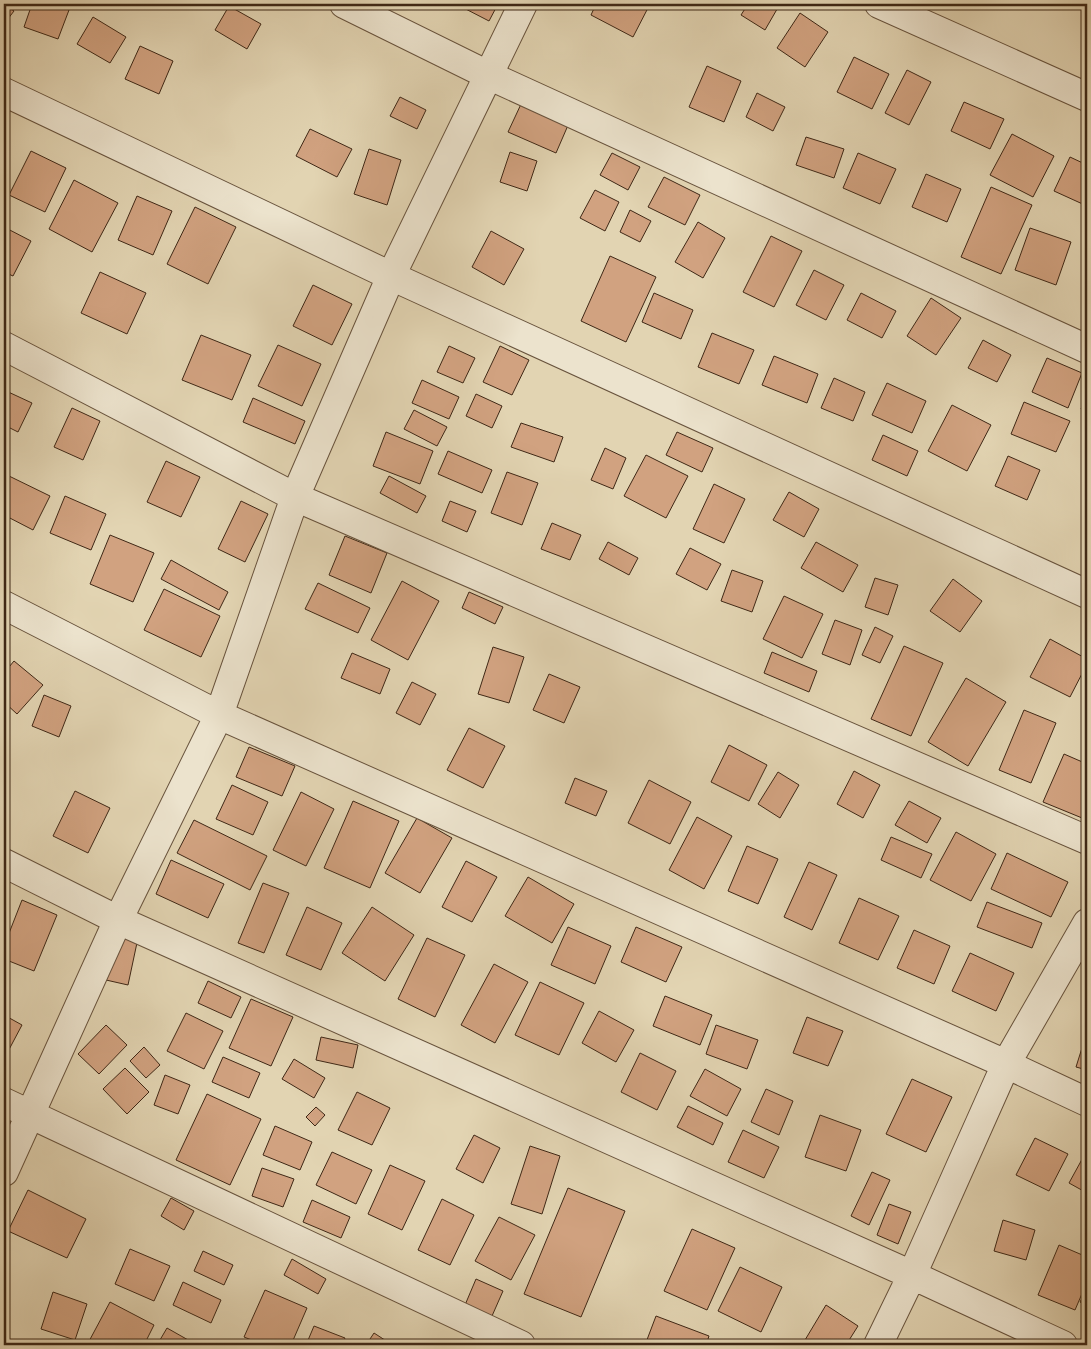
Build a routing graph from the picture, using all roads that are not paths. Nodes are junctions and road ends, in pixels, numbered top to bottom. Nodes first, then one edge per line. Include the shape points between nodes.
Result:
1 (344, 4) edge
2 (523, 4) edge
3 (879, 4) edge
4 (488, 74) junction
5 (4, 92) edge
6 (1087, 96) edge
7 (390, 276) junction
8 (4, 346) edge
9 (1087, 349) edge
10 (295, 497) junction
11 (1087, 594) edge
12 (4, 606) edge
13 (219, 715) junction
14 (1087, 840) edge
15 (4, 862) edge
16 (118, 920) junction
17 (1087, 924) edge
18 (1006, 1064) junction
19 (4, 1102) edge
20 (1087, 1102) edge
21 (32, 1115) junction
22 (4, 1172) edge
23 (912, 1274) junction
24 (521, 1345) edge
25 (878, 1345) edge
26 (1063, 1345) edge

1 - 4 street
2 - 4 street
3 - 6 street
4 - 7 street
4 - 9 street
5 - 7 street
7 - 10 street
7 - 11 street
8 - 10 street
10 - 13 street
10 - 14 street
12 - 13 street
13 - 16 street
13 - 18 street
15 - 16 street
16 - 21 street
16 - 23 street
17 - 18 street
18 - 20 street
18 - 23 street
19 - 21 street
21 - 22 street
21 - 24 street
23 - 25 street
23 - 26 street

